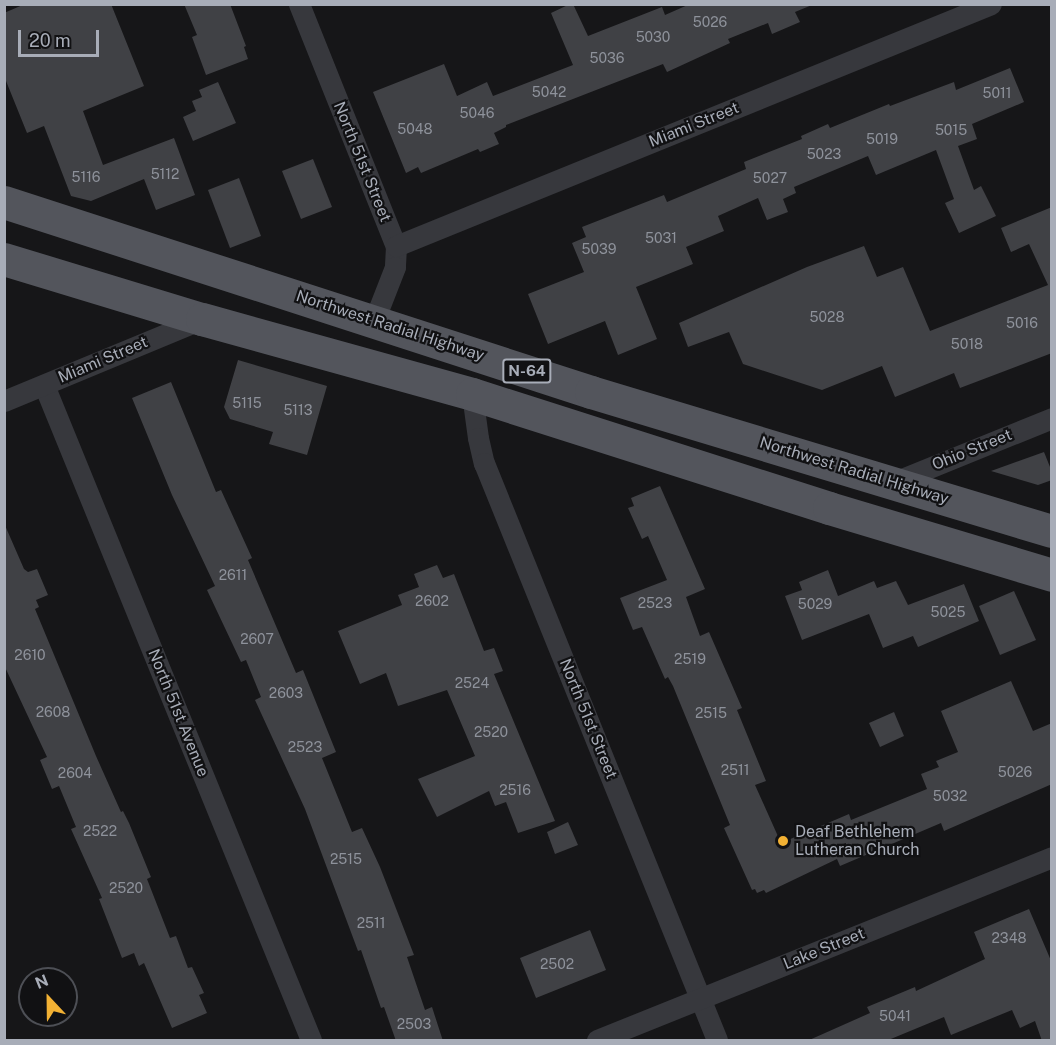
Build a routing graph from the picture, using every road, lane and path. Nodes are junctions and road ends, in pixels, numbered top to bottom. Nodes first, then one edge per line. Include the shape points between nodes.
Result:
1 (299, 4) edge
2 (991, 4) edge
3 (4, 202) edge
4 (396, 246) junction
5 (4, 259) edge
6 (202, 319) junction
7 (374, 321) junction
8 (44, 385) junction
9 (472, 394) junction
10 (4, 401) edge
11 (1052, 418) edge
12 (891, 483) junction
13 (1052, 531) edge
14 (1052, 574) edge
15 (1052, 857) edge
16 (700, 999) junction
17 (311, 1041) edge
18 (597, 1041) edge
19 (717, 1041) edge

1 - 4 street, North 51st Street
2 - 4 street, Miami Street
3 - 7 main road, Northwest Radial Highway / N-64
4 - 7 street via 395,267
5 - 6 main road, N-64
6 - 8 street, Miami Street
6 - 9 main road, N-64
7 - 12 main road, Northwest Radial Highway / N-64
8 - 10 street, Miami Street
8 - 17 street, North 51st Avenue
9 - 14 main road, N-64
9 - 16 street, North 51st Street via 484,463
11 - 12 street, Ohio Street
12 - 13 main road, Northwest Radial Highway / N-64
15 - 16 street, Lake Street
16 - 18 street, Lake Street
16 - 19 street, North 51st Street

